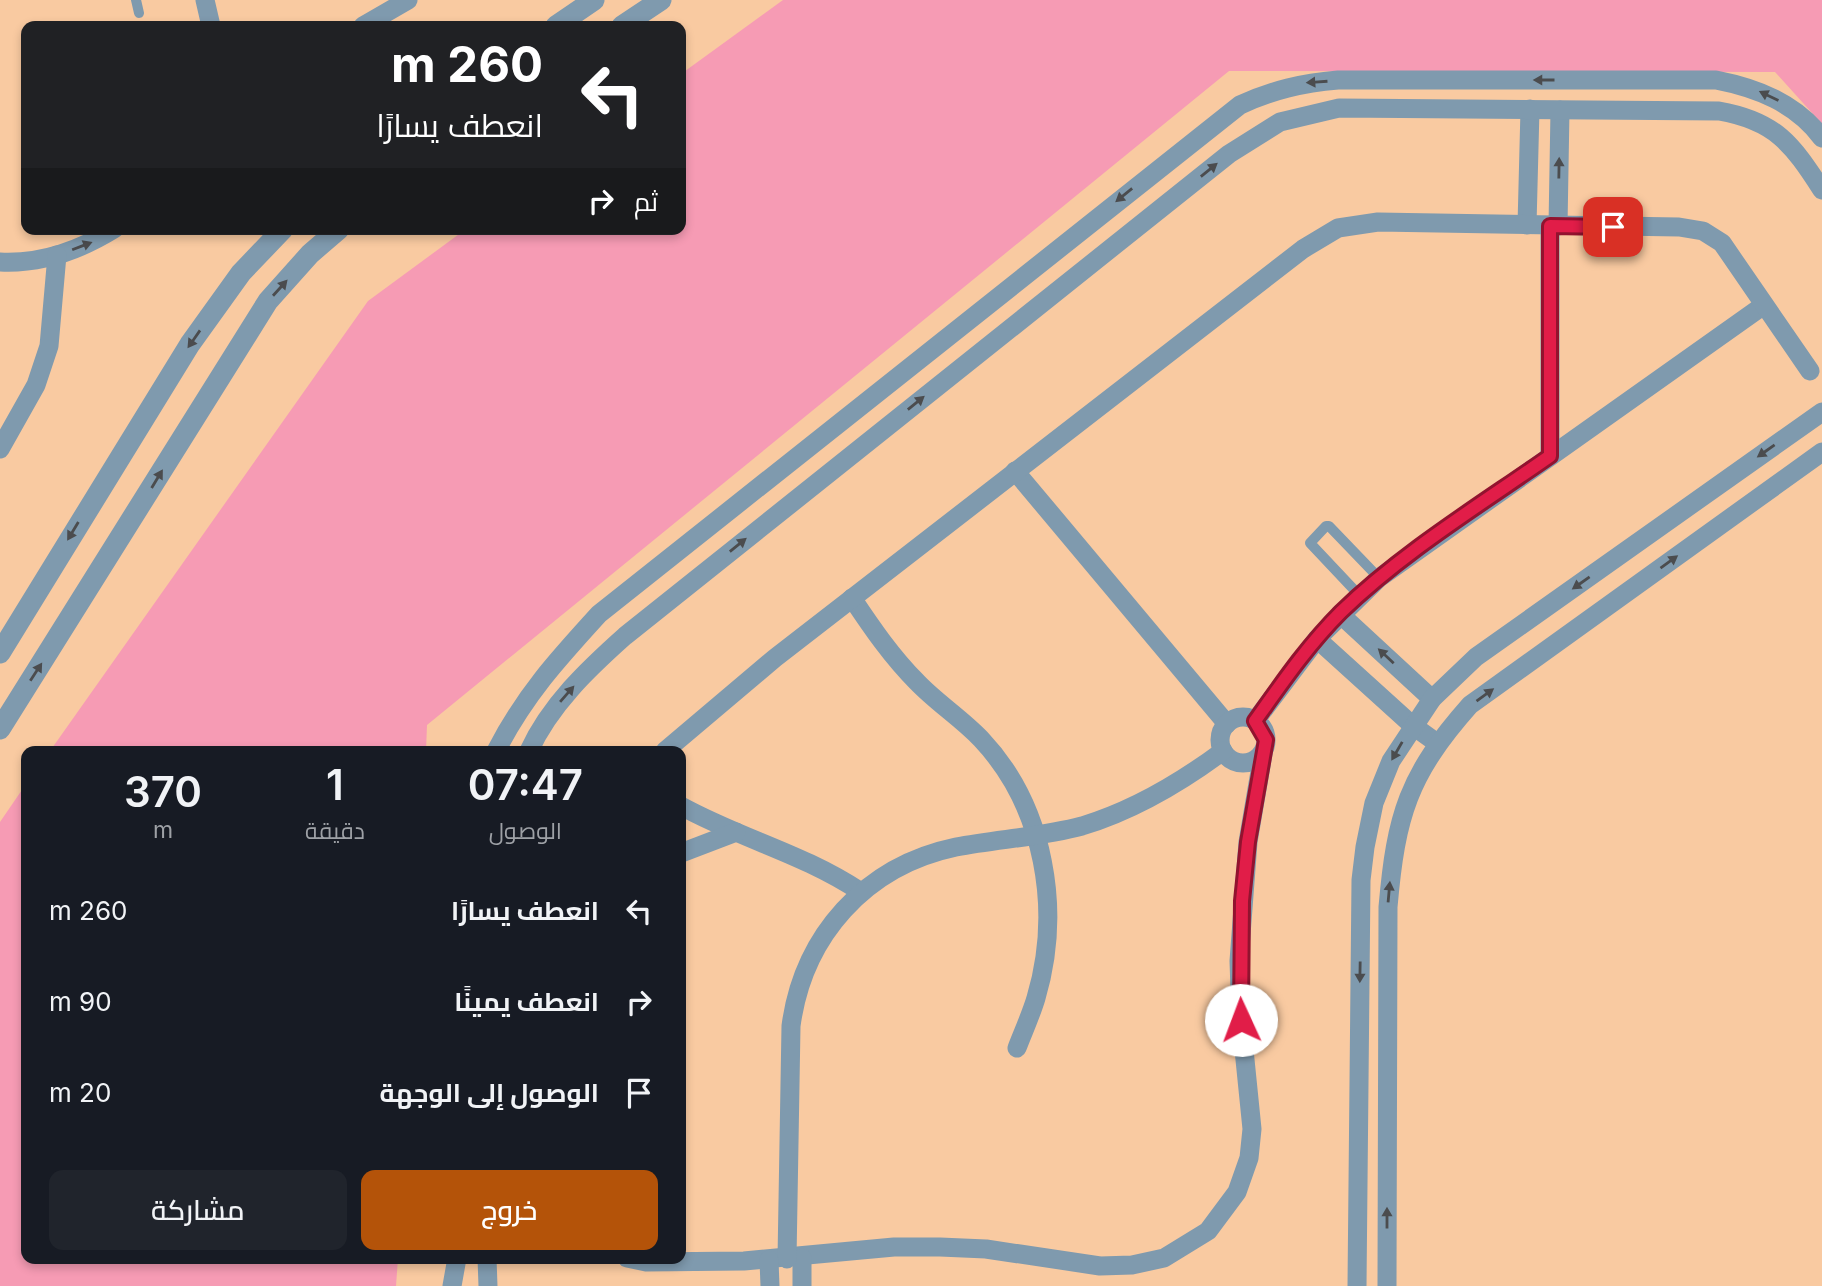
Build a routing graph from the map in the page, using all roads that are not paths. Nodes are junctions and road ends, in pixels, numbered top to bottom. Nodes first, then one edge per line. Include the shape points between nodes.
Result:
1 (136, 0) edge
2 (205, 0) edge
3 (408, 0) edge
4 (594, 0) edge
5 (661, 0) edge
6 (139, 13) dead end
7 (210, 21) edge
8 (372, 21) edge
9 (563, 21) edge
10 (630, 21) edge
11 (1530, 109) junction
12 (1560, 110) junction
13 (1822, 138) edge
14 (1822, 190) edge
15 (1527, 225) junction
16 (1554, 226) junction
17 (101, 235) edge
18 (278, 235) edge
19 (333, 235) edge
20 (57, 255) junction
21 (0, 262) edge
22 (1764, 305) junction
23 (1810, 371) dead end
24 (1822, 412) edge
25 (0, 449) edge
26 (1822, 452) edge
27 (1550, 456) junction
28 (1016, 471) junction
29 (1379, 578) junction
30 (1359, 595) junction
31 (852, 598) junction
32 (1340, 614) junction
33 (1317, 639) junction
34 (2, 646) edge
35 (1432, 699) junction
36 (1255, 721) junction
37 (1227, 724) junction
38 (1412, 726) junction
39 (0, 729) edge
40 (1437, 743) junction
41 (499, 746) edge
42 (532, 746) edge
43 (670, 746) edge
44 (1223, 751) junction
45 (1264, 754) junction
46 (686, 808) edge
47 (736, 832) junction
48 (1038, 836) junction
49 (686, 851) edge
50 (861, 892) junction
51 (1017, 1048) dead end
52 (786, 1259) junction
53 (686, 1261) edge
54 (456, 1264) edge
55 (487, 1264) edge
56 (452, 1286) edge
57 (488, 1286) edge
58 (770, 1286) edge
59 (802, 1286) edge
60 (1357, 1286) edge
61 (1387, 1286) edge

1 - 6 lane
2 - 7 street
3 - 8 street
4 - 9 street
5 - 10 street
11 - 12 street
11 - 15 street
42 -> 11 street via 558,704 625,636 1253,136 1280,122 1339,108
12 - 14 street via 1719,111 1748,116 1795,149
16 -> 12 street
13 -> 41 street via 1798,113 1773,97 1716,80 1338,80 1282,88 1240,105 599,614 544,673
15 - 16 street
15 - 28 street via 1378,222 1326,234
16 - 22 street via 1703,231 1722,243
16 - 27 street
20 -> 17 street
18 -> 34 street via 241,274 190,344
39 -> 19 street via 268,301
20 - 21 street
20 - 25 street via 49,346 36,385
22 - 23 street
22 - 27 street
24 -> 35 street via 1476,657
40 -> 26 street via 1470,705
27 - 29 street
28 - 31 street
28 - 37 street
29 - 30 street
29 - 30 lane via 1326,526 1311,545
30 - 32 street
31 - 43 street
31 - 48 street via 899,664 995,754
32 - 33 street
35 -> 32 street
33 - 36 street
33 - 38 street
35 - 38 street
36 - 37 street via 1240,718
36 - 45 street via 1264,732
37 - 44 street via 1221,737
38 - 40 street
38 -> 60 street via 1374,803 1362,869
61 -> 40 street via 1388,907 1393,852 1402,811
44 - 45 street via 1242,763
44 - 48 street via 1189,776 1128,809
45 - 52 street via 1248,842 1239,961 1252,1129 1242,1183 1221,1217 1193,1243 1164,1258 1132,1265 1100,1266 940,1247 894,1247
46 - 47 street
47 - 49 street
47 - 50 street via 793,853
48 - 50 street via 926,855
48 - 51 street via 1047,890 1046,944 1036,998
50 - 52 street via 818,943 794,1004
52 - 53 street
52 - 58 street
52 - 59 street
54 - 56 street
55 - 57 street

